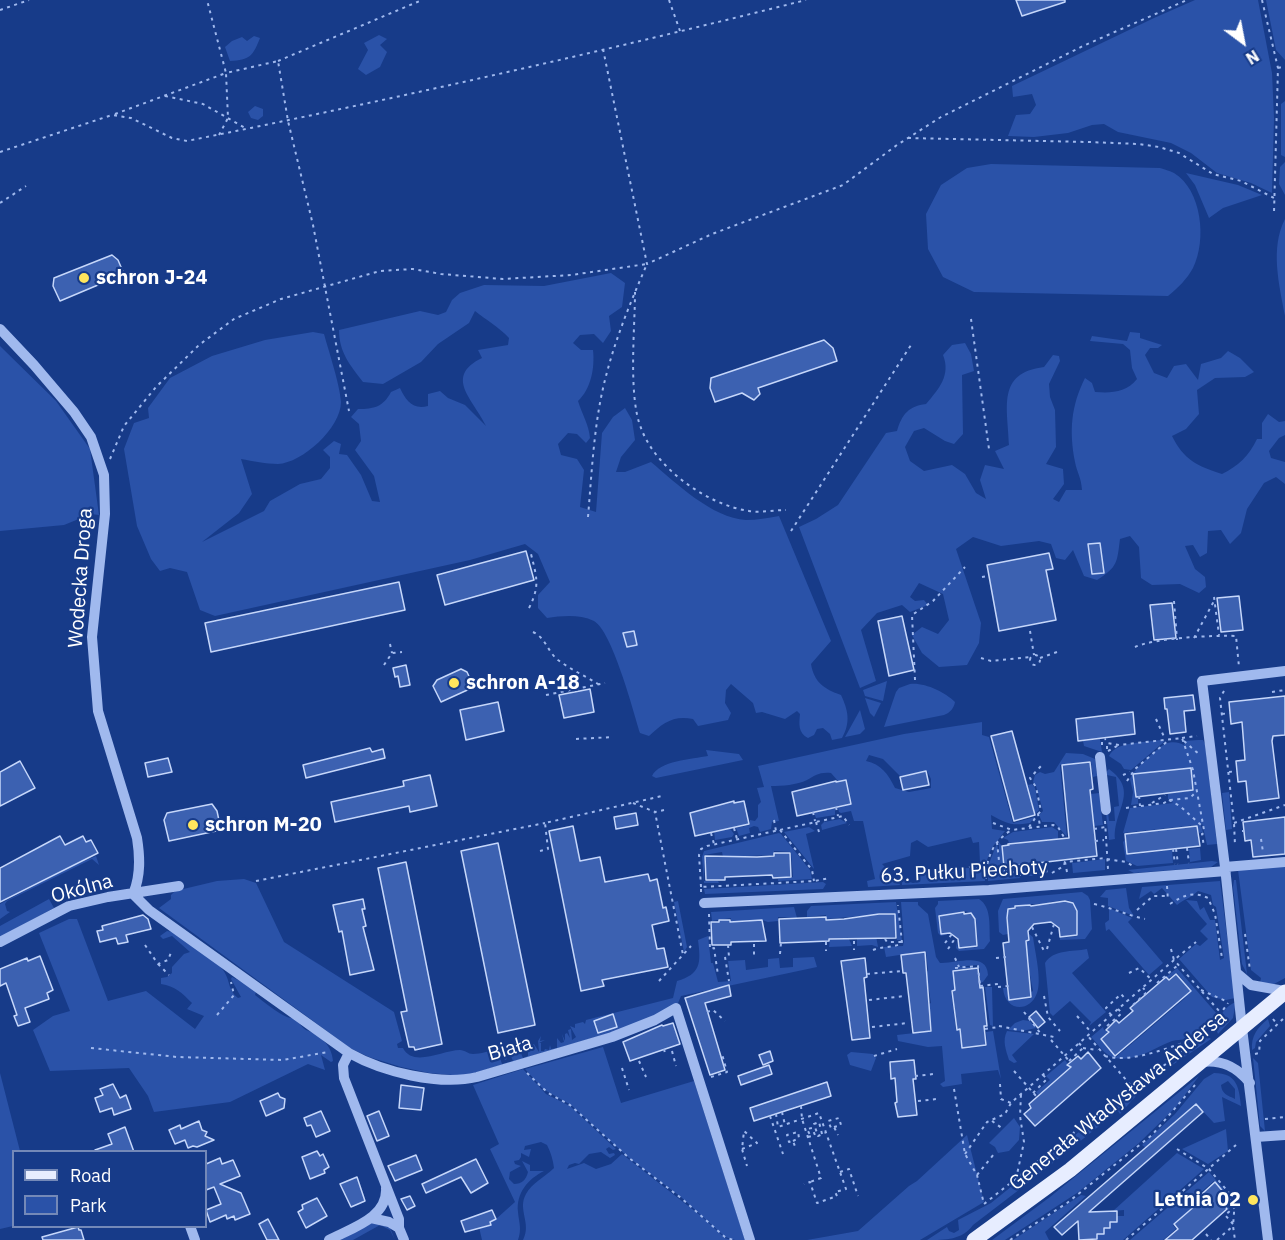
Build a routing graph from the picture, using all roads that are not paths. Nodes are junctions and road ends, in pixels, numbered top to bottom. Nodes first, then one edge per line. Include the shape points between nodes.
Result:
1 (0, 329) edge
2 (1285, 671) edge
3 (1100, 757) dead end
4 (1106, 810) road end
5 (1285, 862) edge
6 (1229, 868) junction
7 (179, 886) dead end
8 (134, 894) junction
9 (706, 903) road end
10 (0, 942) edge
11 (1238, 974) junction
12 (1285, 992) edge
13 (1242, 1028) junction
14 (346, 1051) junction
15 (1201, 1070) junction
16 (1250, 1083) junction
17 (1285, 1135) edge
18 (1256, 1137) junction
19 (384, 1179) junction
20 (370, 1218) junction
21 (399, 1228) junction
22 (329, 1240) edge
23 (405, 1240) edge
24 (750, 1240) edge
25 (974, 1240) edge
26 (1268, 1240) edge

1 - 8 street, Wodecka Droga via 74,412 91,437 104,475 92,637 98,711 137,838 140,866
2 - 6 street via 1202,681
3 - 4 street
5 - 6 street, 63. Pułku Piechoty
6 - 9 street, 63. Pułku Piechoty via 989,890
6 - 11 street
7 - 8 street, Okólna
8 - 10 street, Okólna via 69,906
8 - 14 street, Biała via 149,910
11 - 12 street via 1251,985
11 - 13 street
12 - 13 main road, Generała Władysława Andersa
13 - 15 main road, Generała Władysława Andersa
13 - 16 street
14 - 19 street via 344,1078
14 - 24 street, Biała via 378,1066 420,1076 451,1080 477,1077 612,1037 676,1008
15 - 16 street via 1214,1061 1233,1066
15 - 25 main road, Generała Władysława Andersa
16 - 18 street
17 - 18 street
18 - 26 street
19 - 20 street via 385,1201
19 - 21 street
20 - 21 street
20 - 22 street
21 - 23 street

